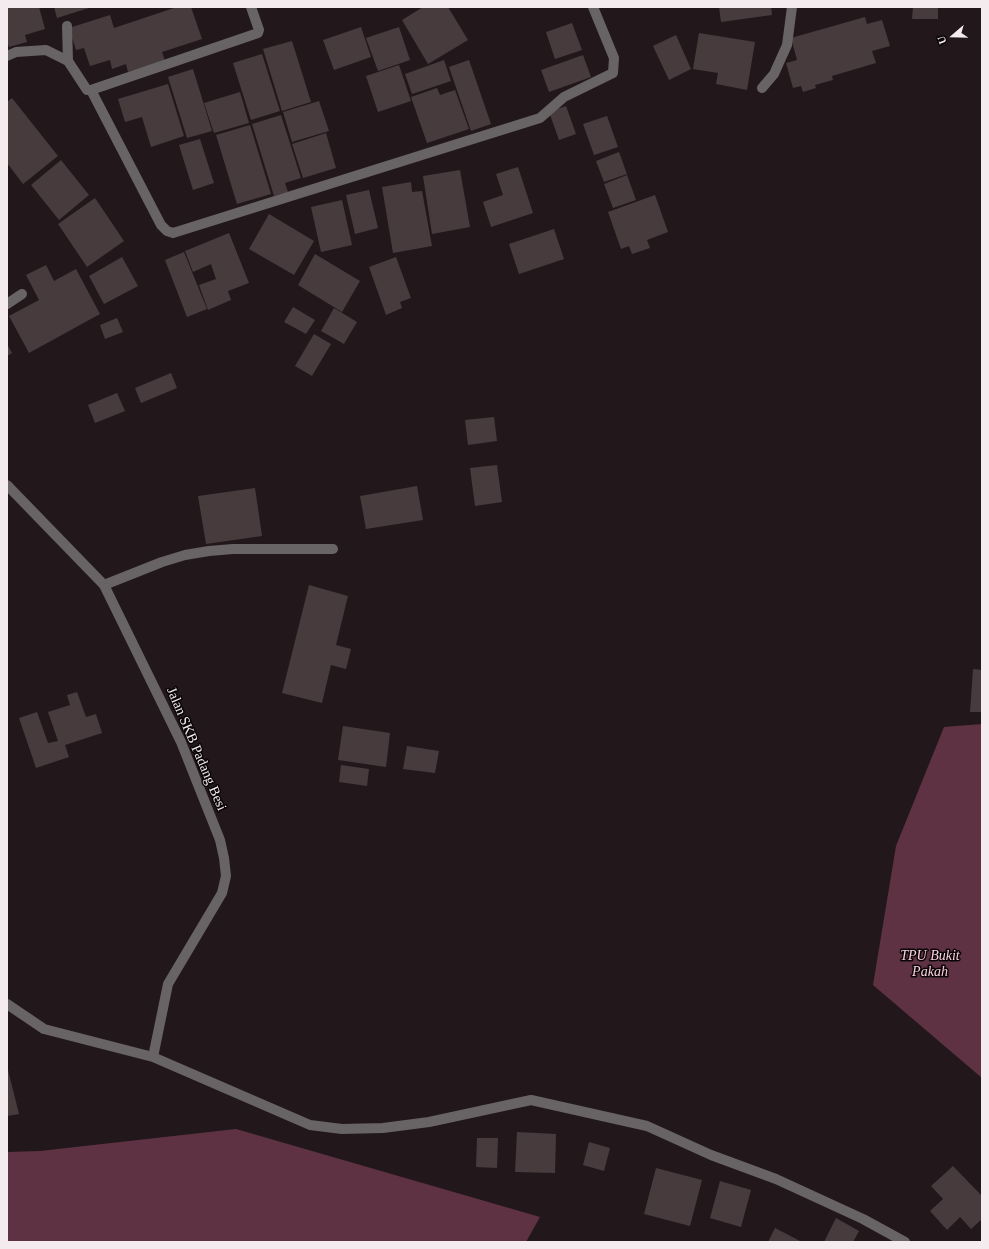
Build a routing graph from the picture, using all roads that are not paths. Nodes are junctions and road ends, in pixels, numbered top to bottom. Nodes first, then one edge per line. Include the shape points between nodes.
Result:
1 (251, 7) edge
2 (594, 7) edge
3 (792, 7) edge
4 (67, 26) dead end
5 (7, 56) edge
6 (68, 61) junction
7 (762, 88) dead end
8 (91, 90) junction
9 (22, 294) dead end
10 (7, 304) edge
11 (7, 485) edge
12 (333, 549) dead end
13 (104, 585) junction
14 (7, 1004) edge
15 (153, 1057) junction
16 (904, 1242) edge

1 - 8 street via 258,33
2 - 8 street via 614,58 613,73 564,97 540,118 173,233 161,225
3 - 7 street via 787,45 774,74
4 - 6 street
5 - 6 street via 16,52 46,50
6 - 8 street via 87,90
9 - 10 street
11 - 13 street, Jalan SKB Padang Besi
12 - 13 street via 209,550 162,562
13 - 15 street, Jalan SKB Padang Besi via 181,742 220,840 226,876 222,893 168,984
14 - 15 street via 44,1029
15 - 16 street via 310,1125 342,1129 383,1128 429,1122 530,1100 647,1126 711,1155 776,1179 863,1219

